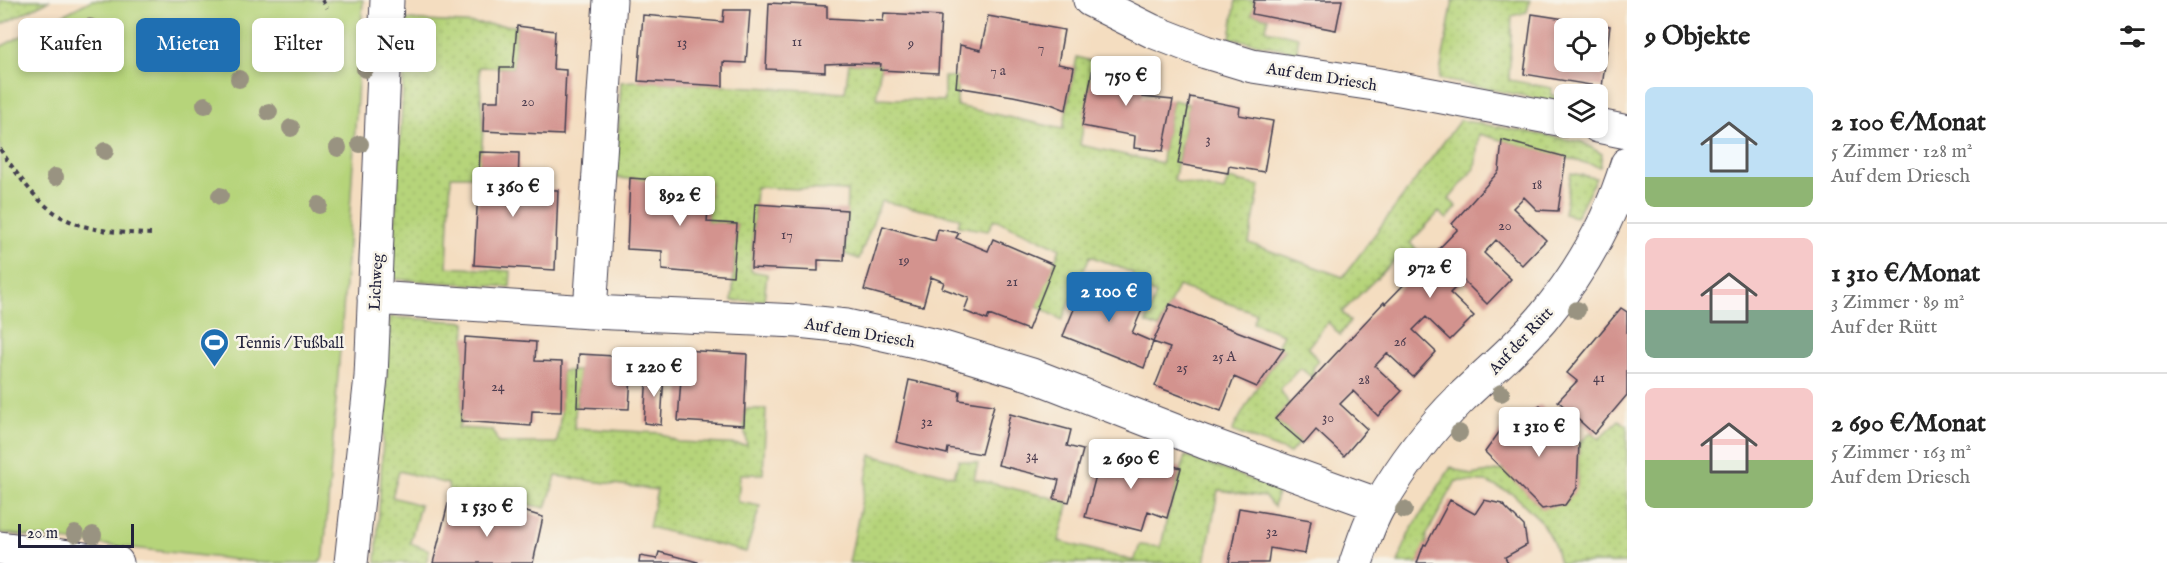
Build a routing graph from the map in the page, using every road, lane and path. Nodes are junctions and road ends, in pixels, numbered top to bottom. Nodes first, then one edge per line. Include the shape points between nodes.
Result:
1 (322, 0) edge
2 (387, 0) edge
3 (610, 0) edge
4 (1090, 0) edge
5 (327, 8) dead end
6 (1554, 118) edge
7 (1608, 128) edge
8 (1627, 132) edge
9 (0, 149) edge
10 (1627, 164) edge
11 (154, 234) dead end
12 (374, 298) junction
13 (590, 312) junction
14 (1379, 505) junction
15 (0, 548) edge
16 (117, 563) edge
17 (351, 563) edge
18 (1356, 563) edge

1 - 5 path
2 - 12 street, Lichweg
3 - 13 street
4 - 6 street, Auf dem Driesch via 1152,31 1252,66 1374,84
7 - 8 street
9 - 11 path via 41,203 68,222 115,232
10 - 14 street, Auf der Rütt via 1598,237 1558,298 1513,351 1441,420
12 - 13 street, Auf dem Driesch
12 - 17 street, Lichweg via 371,377
13 - 14 street, Auf dem Driesch via 798,321 847,326 938,346 1032,375
14 - 18 street, Auf der Rütt
15 - 16 street

